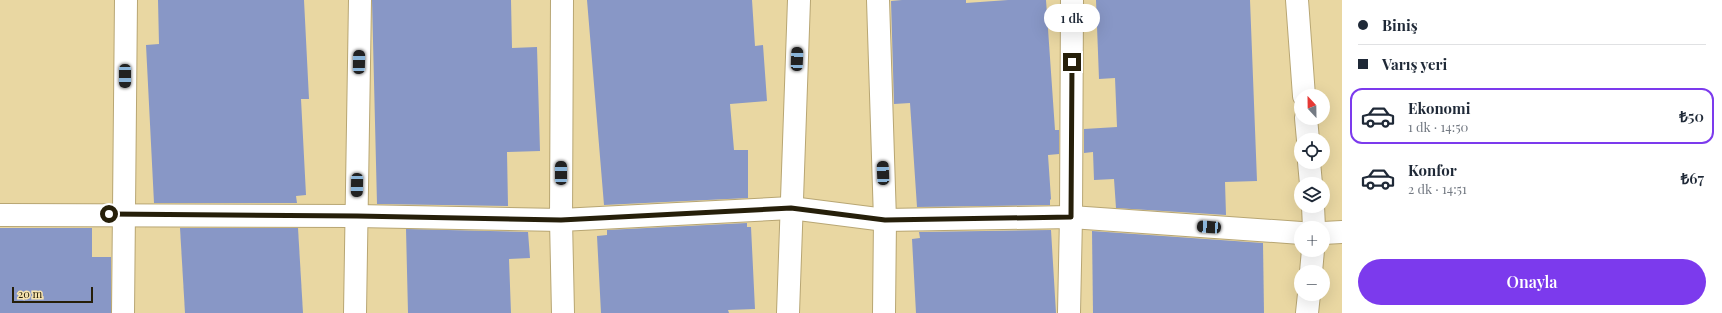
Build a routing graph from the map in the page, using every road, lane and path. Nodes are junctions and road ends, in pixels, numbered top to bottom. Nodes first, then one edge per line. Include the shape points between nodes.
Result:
1 (126, 0) edge
2 (360, 0) edge
3 (562, 0) edge
4 (799, 0) edge
5 (878, 0) edge
6 (1072, 0) edge
7 (1297, 0) edge
8 (1303, 89) edge
9 (791, 208) junction
10 (125, 214) junction
11 (0, 215) edge
12 (357, 216) junction
13 (1071, 217) junction
14 (561, 220) junction
15 (885, 220) junction
16 (1342, 232) edge
17 (1294, 233) edge
18 (1330, 233) edge
19 (1308, 301) edge
20 (123, 313) edge
21 (355, 313) edge
22 (562, 313) edge
23 (788, 313) edge
24 (884, 313) edge
25 (1070, 313) edge
26 (1307, 313) edge

1 - 10 street
2 - 12 street
3 - 14 street
4 - 9 street
5 - 15 street
6 - 13 street
7 - 8 street
9 - 14 street
9 - 15 street
9 - 23 street
10 - 11 street
10 - 12 street
10 - 20 street
12 - 14 street
12 - 21 street
13 - 15 street
13 - 17 street
13 - 25 street
14 - 22 street
15 - 24 street
16 - 18 street
19 - 26 street

